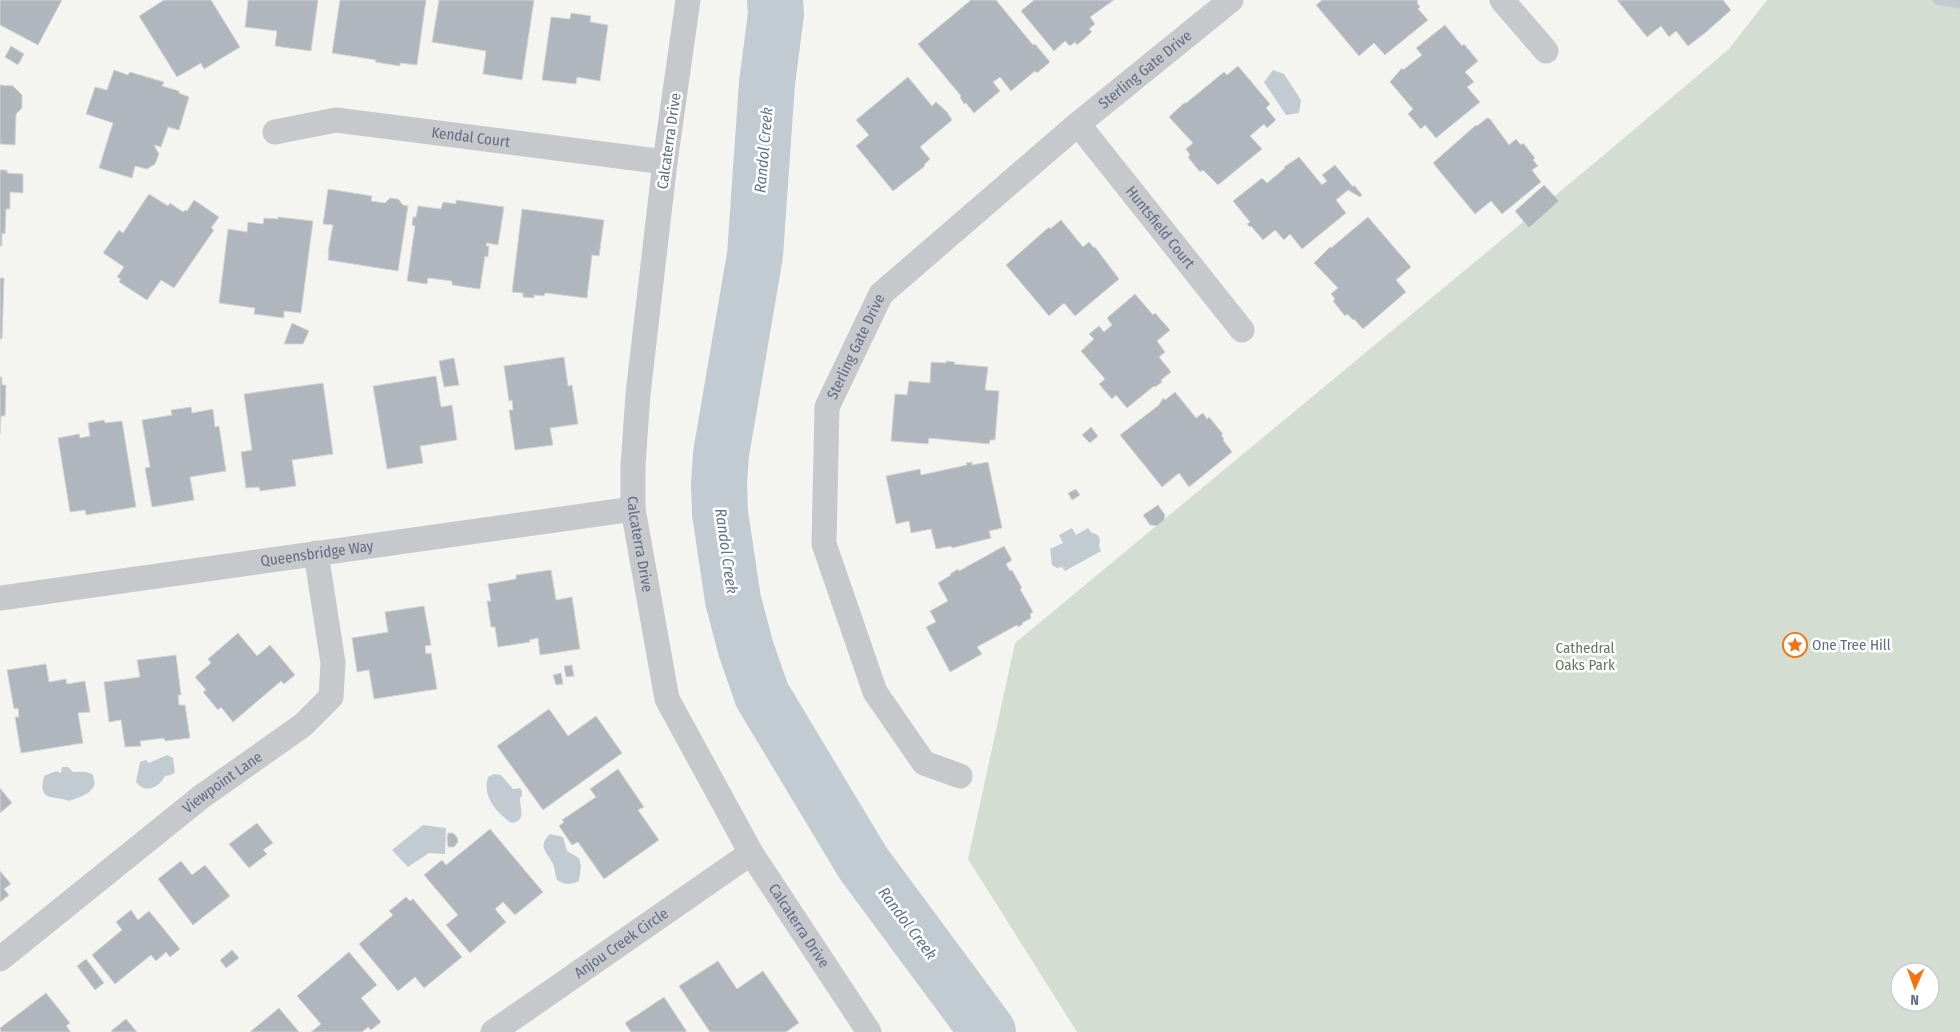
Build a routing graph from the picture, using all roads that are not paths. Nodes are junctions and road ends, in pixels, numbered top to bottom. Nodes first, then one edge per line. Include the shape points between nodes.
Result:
1 (688, 0) edge
2 (1231, 0) edge
3 (1502, 0) edge
4 (1546, 51) dead end
5 (1078, 124) junction
6 (275, 132) dead end
7 (665, 162) junction
8 (1242, 330) dead end
9 (633, 509) junction
10 (316, 553) junction
11 (0, 598) edge
12 (960, 776) dead end
13 (751, 854) junction
14 (0, 960) edge
15 (493, 1032) edge
16 (869, 1032) edge

1 - 7 street, Calcaterra Drive
2 - 5 street, Sterling Gate Drive
3 - 4 street
5 - 8 street, Huntsfield Court
5 - 12 street, Sterling Gate Drive via 881,294 827,407 824,544 875,692 924,763
6 - 7 street, Kendal Court via 336,120
7 - 9 street, Calcaterra Drive via 638,394
9 - 10 street, Queensbridge Way
9 - 13 street, Calcaterra Drive via 667,699
10 - 11 street, Queensbridge Way
10 - 14 street, Viewpoint Lane via 333,663 331,697 303,725 201,797
13 - 15 street, Anjou Creek Circle
13 - 16 street, Calcaterra Drive

